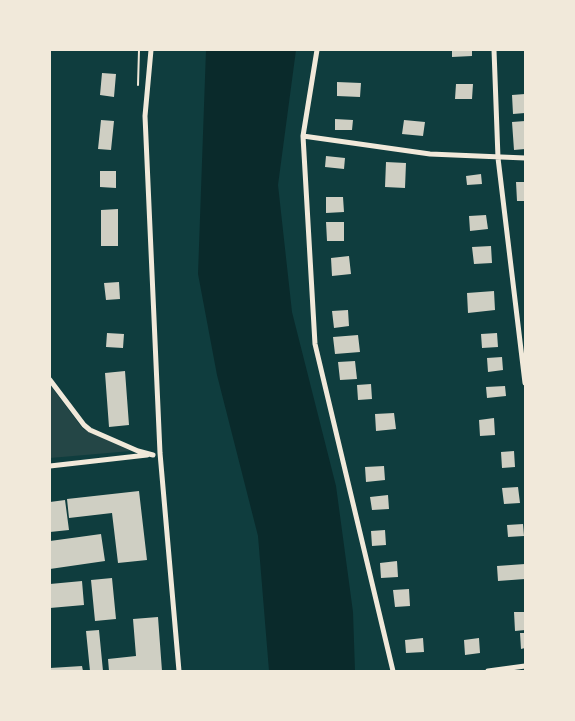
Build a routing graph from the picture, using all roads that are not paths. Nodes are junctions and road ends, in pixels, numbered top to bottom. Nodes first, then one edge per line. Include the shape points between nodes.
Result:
1 (151, 50) edge
2 (317, 50) edge
3 (494, 50) edge
4 (303, 136) junction
5 (498, 158) junction
6 (525, 158) edge
7 (50, 380) edge
8 (525, 383) edge
9 (160, 453) junction
10 (153, 454) junction
11 (50, 466) edge
12 (525, 666) edge
13 (179, 671) edge
14 (393, 671) edge
15 (488, 671) edge

1 - 9 street via 144,116
2 - 4 street
3 - 5 street
4 - 5 street via 430,154
4 - 14 street via 315,344
5 - 6 street
5 - 8 street
7 - 10 street via 90,430 138,451
9 - 10 street
9 - 13 street
10 - 11 street
12 - 15 street

